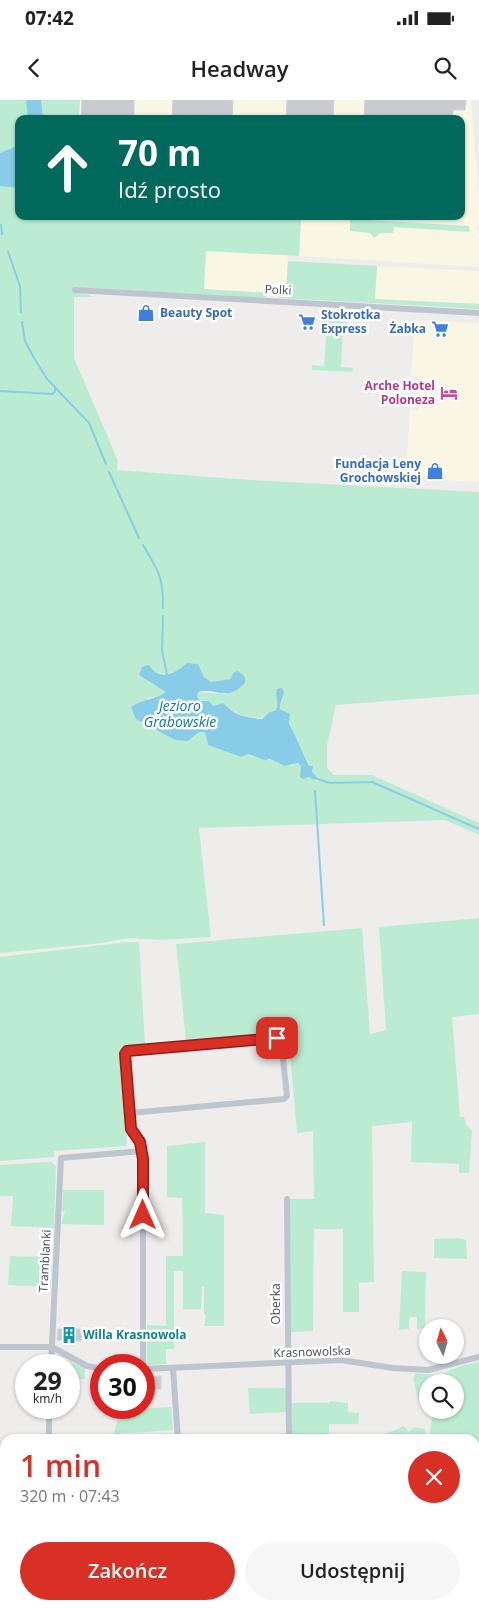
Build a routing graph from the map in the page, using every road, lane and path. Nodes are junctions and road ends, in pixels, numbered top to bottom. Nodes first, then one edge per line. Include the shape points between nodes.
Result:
1 (75, 290) dead end
2 (479, 313) edge
3 (130, 1113) junction
4 (142, 1151) junction
5 (287, 1199) dead end
6 (0, 1347) edge
7 (52, 1347) junction
8 (52, 1354) edge
9 (143, 1354) edge
10 (479, 1357) edge
11 (288, 1363) junction
12 (90, 1366) edge
13 (155, 1369) edge
14 (173, 1369) junction
15 (49, 1419) edge
16 (48, 1434) edge
17 (178, 1434) edge
18 (289, 1434) edge

1 - 2 street, Polki
3 - 3 street via 127,1051 277,1038 280,1041 287,1096 284,1100
3 - 4 street via 131,1129
4 - 7 street, Tramblanki via 61,1158
4 - 9 street
5 - 11 street, Oberka
6 - 7 street
7 - 8 street, Tramblanki
7 - 12 street
10 - 11 street, Krasnowolska via 428,1370 346,1360
11 - 14 street, Krasnowolska
11 - 18 street, Oberka
13 - 14 street, Krasnowolska
14 - 17 street
15 - 16 street

